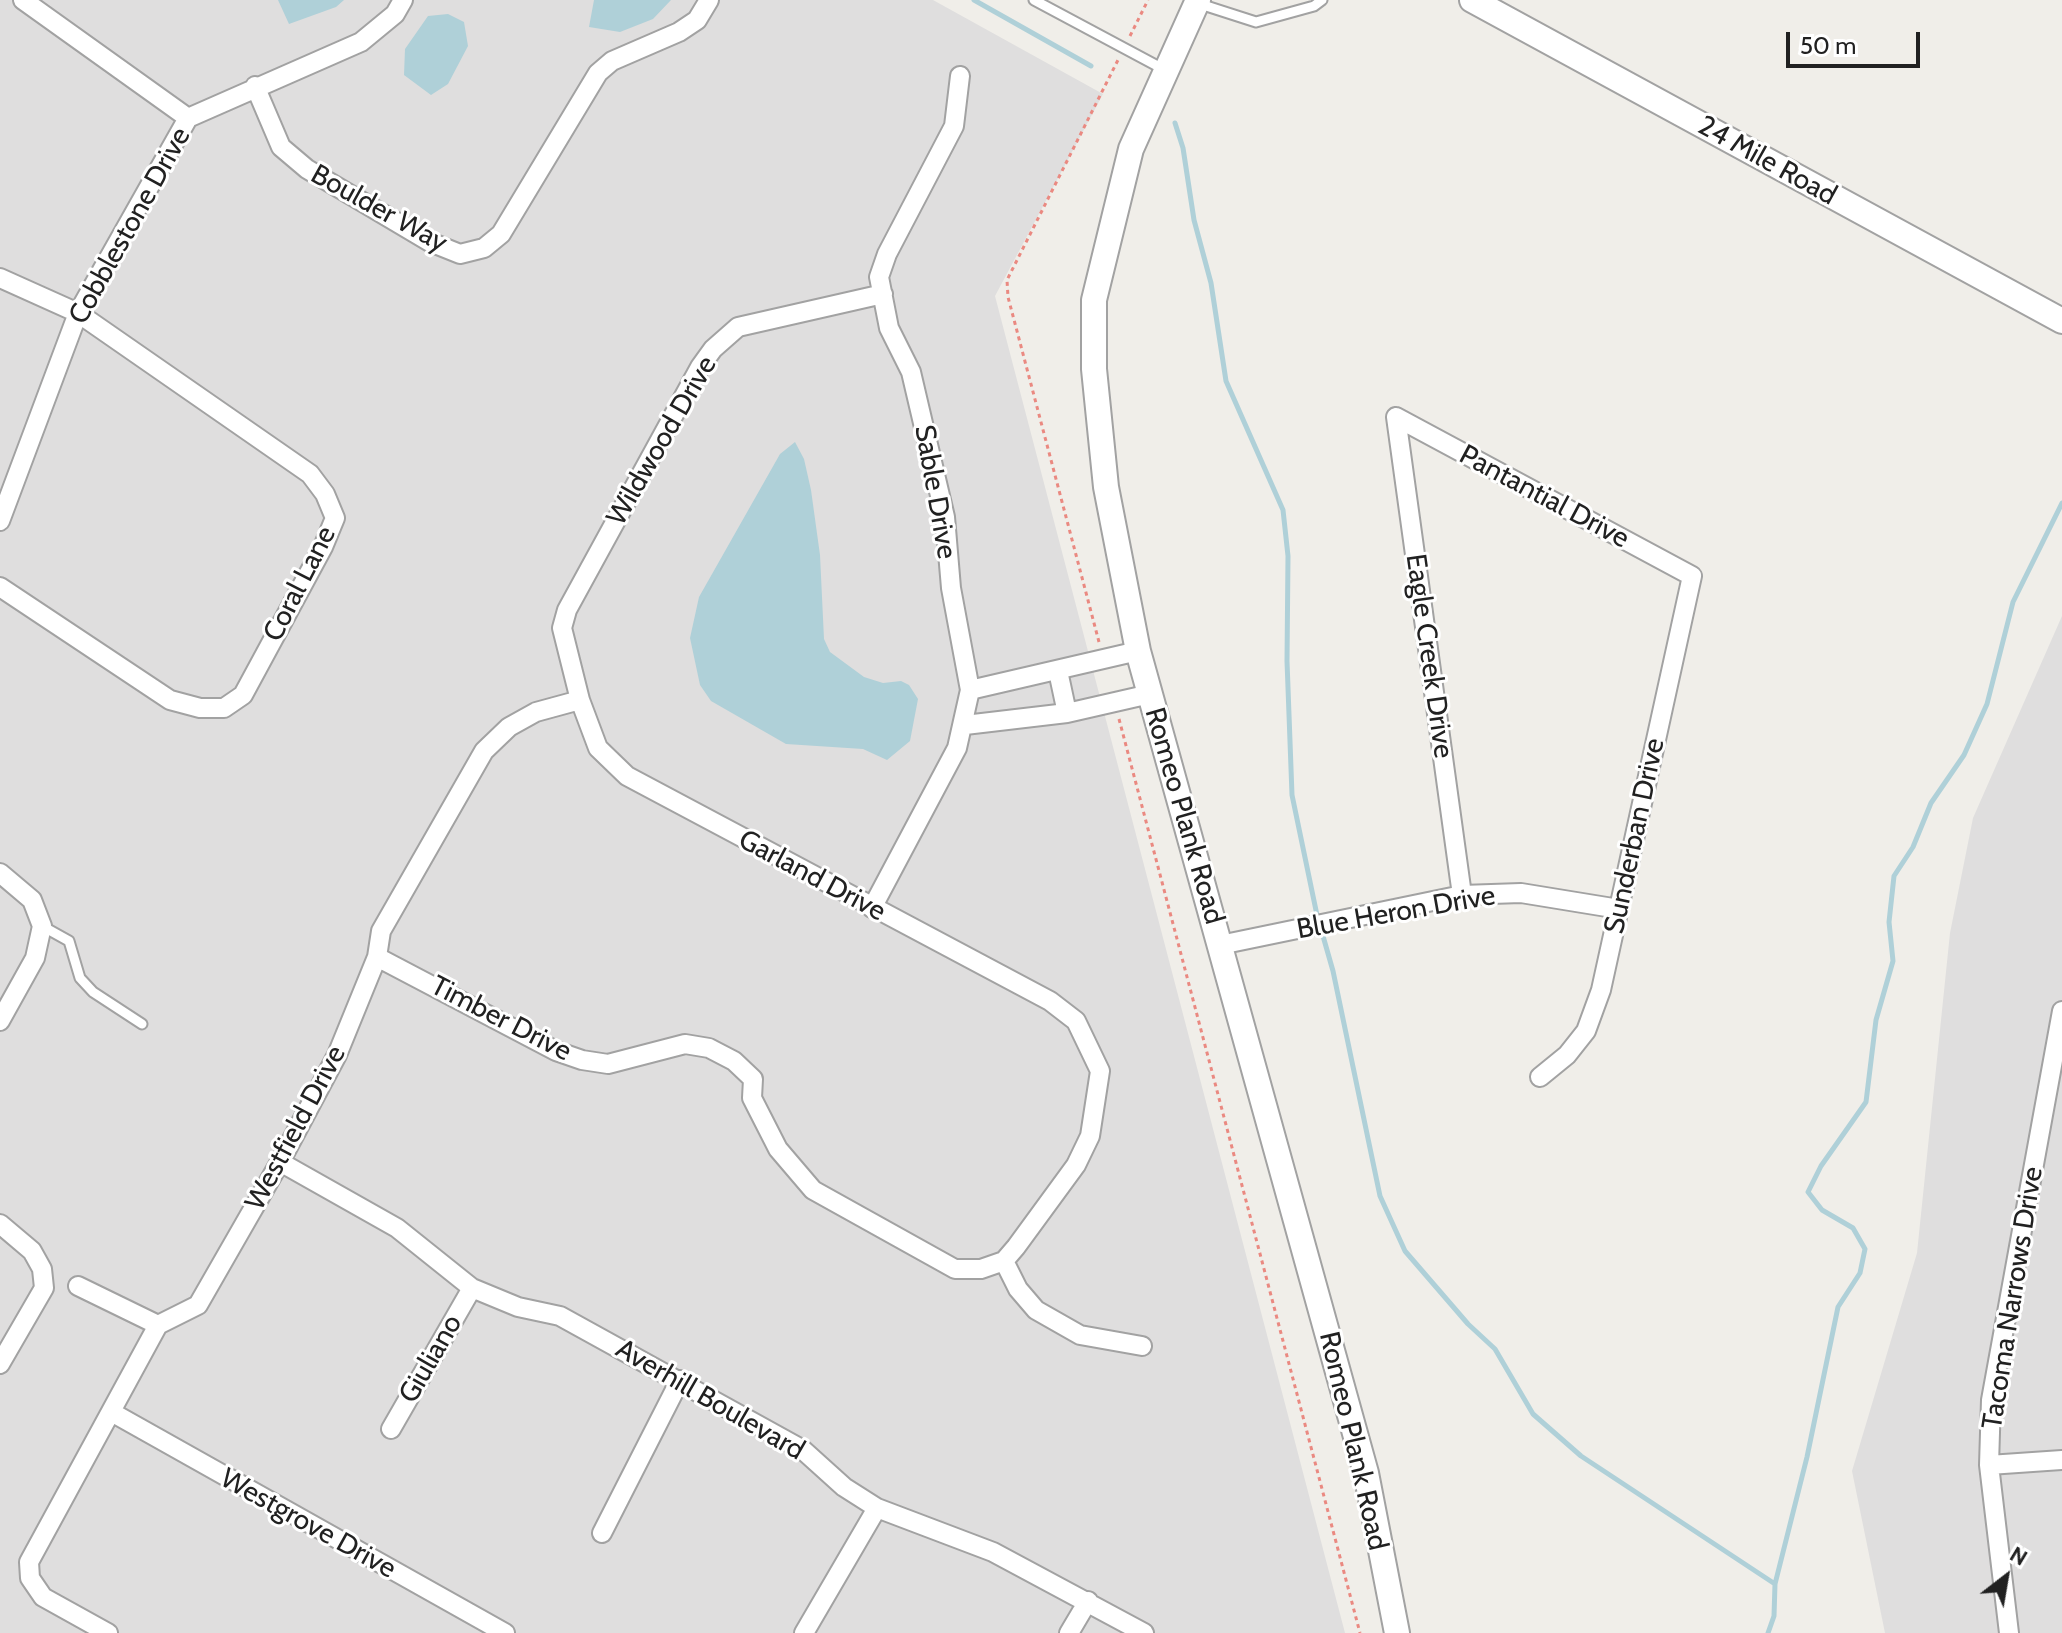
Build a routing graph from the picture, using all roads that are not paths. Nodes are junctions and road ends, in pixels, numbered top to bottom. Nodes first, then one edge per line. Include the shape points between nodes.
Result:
1 (23, 0) edge
2 (403, 0) edge
3 (709, 0) edge
4 (1034, 0) edge
5 (1322, 0) edge
6 (1472, 0) edge
7 (1197, 2) edge
8 (1165, 71) junction
9 (960, 76) dead end
10 (255, 86) junction
11 (188, 118) junction
12 (0, 278) edge
13 (883, 294) junction
14 (78, 313) junction
15 (2062, 321) edge
16 (1396, 417) joint
17 (0, 521) edge
18 (1692, 576) joint
19 (0, 587) edge
20 (1138, 651) junction
21 (1058, 671) junction
22 (970, 690) junction
23 (1150, 694) junction
24 (580, 700) junction
25 (1067, 713) junction
26 (965, 725) junction
27 (0, 873) edge
28 (1462, 895) junction
29 (872, 908) junction
30 (1619, 909) junction
31 (42, 926) junction
32 (1220, 945) junction
33 (377, 957) junction
34 (2062, 1011) edge
35 (0, 1021) edge
36 (142, 1024) dead end
37 (1540, 1077) dead end
38 (2044, 1114) junction
39 (2062, 1124) edge
40 (280, 1162) junction
41 (0, 1224) edge
42 (1004, 1261) junction
43 (78, 1286) dead end
44 (472, 1288) junction
45 (158, 1325) junction
46 (1142, 1346) dead end
47 (0, 1364) edge
48 (680, 1380) junction
49 (113, 1413) junction
50 (391, 1429) dead end
51 (2062, 1460) edge
52 (1989, 1465) junction
53 (877, 1508) junction
54 (602, 1533) dead end
55 (1088, 1601) junction
56 (108, 1633) edge
57 (505, 1633) edge
58 (804, 1633) edge
59 (1069, 1633) edge
60 (1144, 1633) edge
61 (1397, 1633) edge
62 (2009, 1633) edge

1 - 11 street
2 - 10 street, Cobblestone Drive via 395,14 361,42
3 - 10 street, Boulder Way via 697,20 679,32 612,61 598,73 501,234 484,248 460,254 417,235 307,169 281,147
4 - 8 lane
5 - 7 lane via 1256,22
6 - 15 street, 24 Mile Road
7 - 8 street, Romeo Plank Road
8 - 20 street, Romeo Plank Road via 1131,149 1094,300 1094,369 1106,487
9 - 13 street, Sable Drive via 954,126 887,254 879,277
10 - 11 street, Cobblestone Drive
11 - 14 street, Cobblestone Drive
12 - 14 street
13 - 22 street, Sable Drive via 889,328 911,372 945,517 951,588
13 - 24 street, Wildwood Drive via 738,327 700,367 567,610 562,628
14 - 17 street, Cobblestone Drive
14 - 19 street, Coral Lane via 310,474 335,518 243,695 224,708 170,700
16 - 18 street, Pantantial Drive
16 - 28 street, Eagle Creek Drive
18 - 30 street, Sunderban Drive
20 - 21 street
20 - 23 street, Romeo Plank Road
21 - 22 street
21 - 25 street
22 - 26 street, Sable Drive
23 - 25 street
23 - 32 street, Romeo Plank Road
24 - 29 street, Garland Drive via 598,748 627,776
24 - 33 street, Westfield Drive via 536,712 509,727 484,751 381,931
25 - 26 street
26 - 29 street, Sable Drive
27 - 31 street via 32,900
28 - 30 street, Blue Heron Drive via 1521,893
28 - 32 street, Blue Heron Drive
29 - 42 street, Garland Drive via 1050,1001 1076,1021 1100,1071 1090,1136 1076,1165
30 - 37 street, Sunderban Drive via 1586,1031
31 - 35 street via 35,958
31 - 36 lane via 69,941 80,978 93,992
32 - 61 street, Romeo Plank Road via 1366,1473
33 - 40 street, Westfield Drive via 337,1055
33 - 42 street, Timber Drive via 582,1060 608,1064 685,1044 709,1048 753,1079 752,1098 778,1149 813,1190 955,1269 981,1269
34 - 38 street, Tacoma Narrows Drive
38 - 39 street
38 - 52 street, Tacoma Narrows Drive via 1991,1400
40 - 44 street, Averhill Boulevard via 397,1228
40 - 45 street, Westfield Drive via 198,1305
41 - 47 street via 32,1251 44,1288
42 - 46 street via 1036,1310 1080,1335
43 - 45 street
44 - 48 street, Averhill Boulevard via 518,1307 560,1316
44 - 50 street, Giuliano
45 - 49 street
48 - 53 street, Averhill Boulevard via 803,1450
48 - 54 street
49 - 56 street via 29,1562 30,1578 43,1597
49 - 57 street, Westgrove Drive
51 - 52 street
52 - 62 street, Tacoma Narrows Drive
53 - 55 street, Averhill Boulevard via 993,1552
53 - 58 street
55 - 59 street
55 - 60 street, Averhill Boulevard

